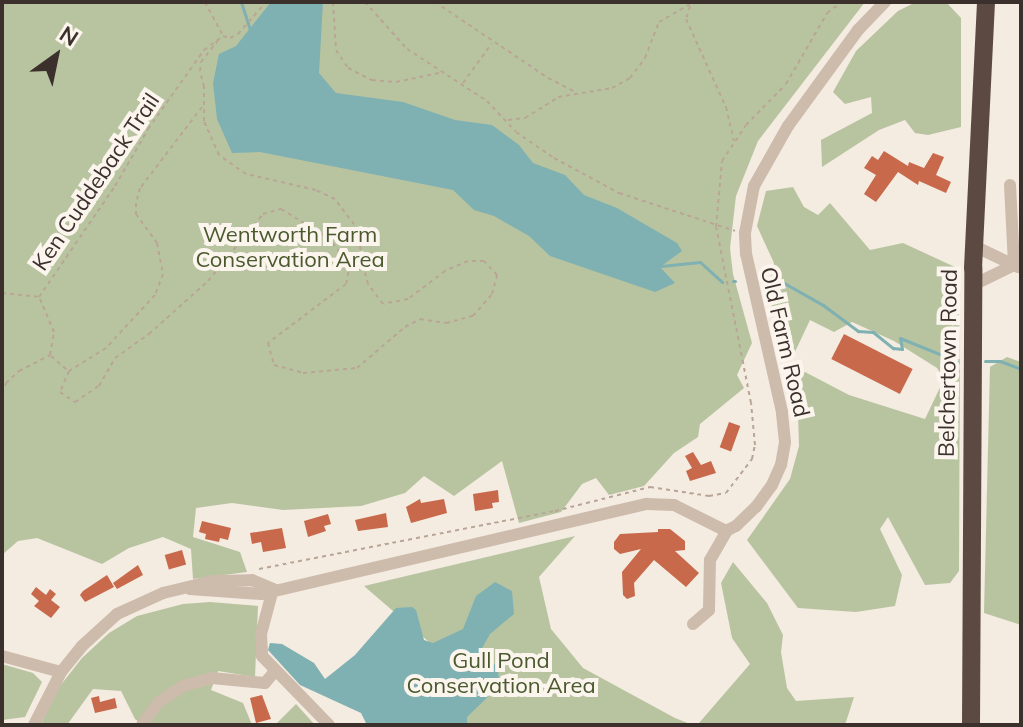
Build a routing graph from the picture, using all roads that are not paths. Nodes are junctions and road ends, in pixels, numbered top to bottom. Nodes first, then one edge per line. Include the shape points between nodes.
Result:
1 (885, 2) edge
2 (986, 2) edge
3 (1010, 185) dead end
4 (974, 246) junction
5 (1017, 266) edge
6 (973, 285) junction
7 (727, 531) junction
8 (273, 589) junction
9 (693, 624) dead end
10 (2, 656) edge
11 (275, 671) junction
12 (61, 672) junction
13 (34, 725) edge
14 (142, 725) edge
15 (329, 725) edge
16 (971, 725) edge

1 - 7 street, Old Farm Road via 832,63 769,154 754,186 745,233 749,277 785,442 772,485
2 - 4 highway, Belchertown Road
3 - 5 street
4 - 5 street
4 - 6 highway, Belchertown Road
5 - 6 street
6 - 16 highway, Belchertown Road
7 - 8 street via 674,505 647,504
7 - 9 street via 710,560 709,610
8 - 11 street via 261,648
8 - 12 street via 255,595 190,589 163,593 117,614
10 - 12 street
11 - 14 street via 265,683 212,678 183,686 159,702
11 - 15 street
12 - 13 street

